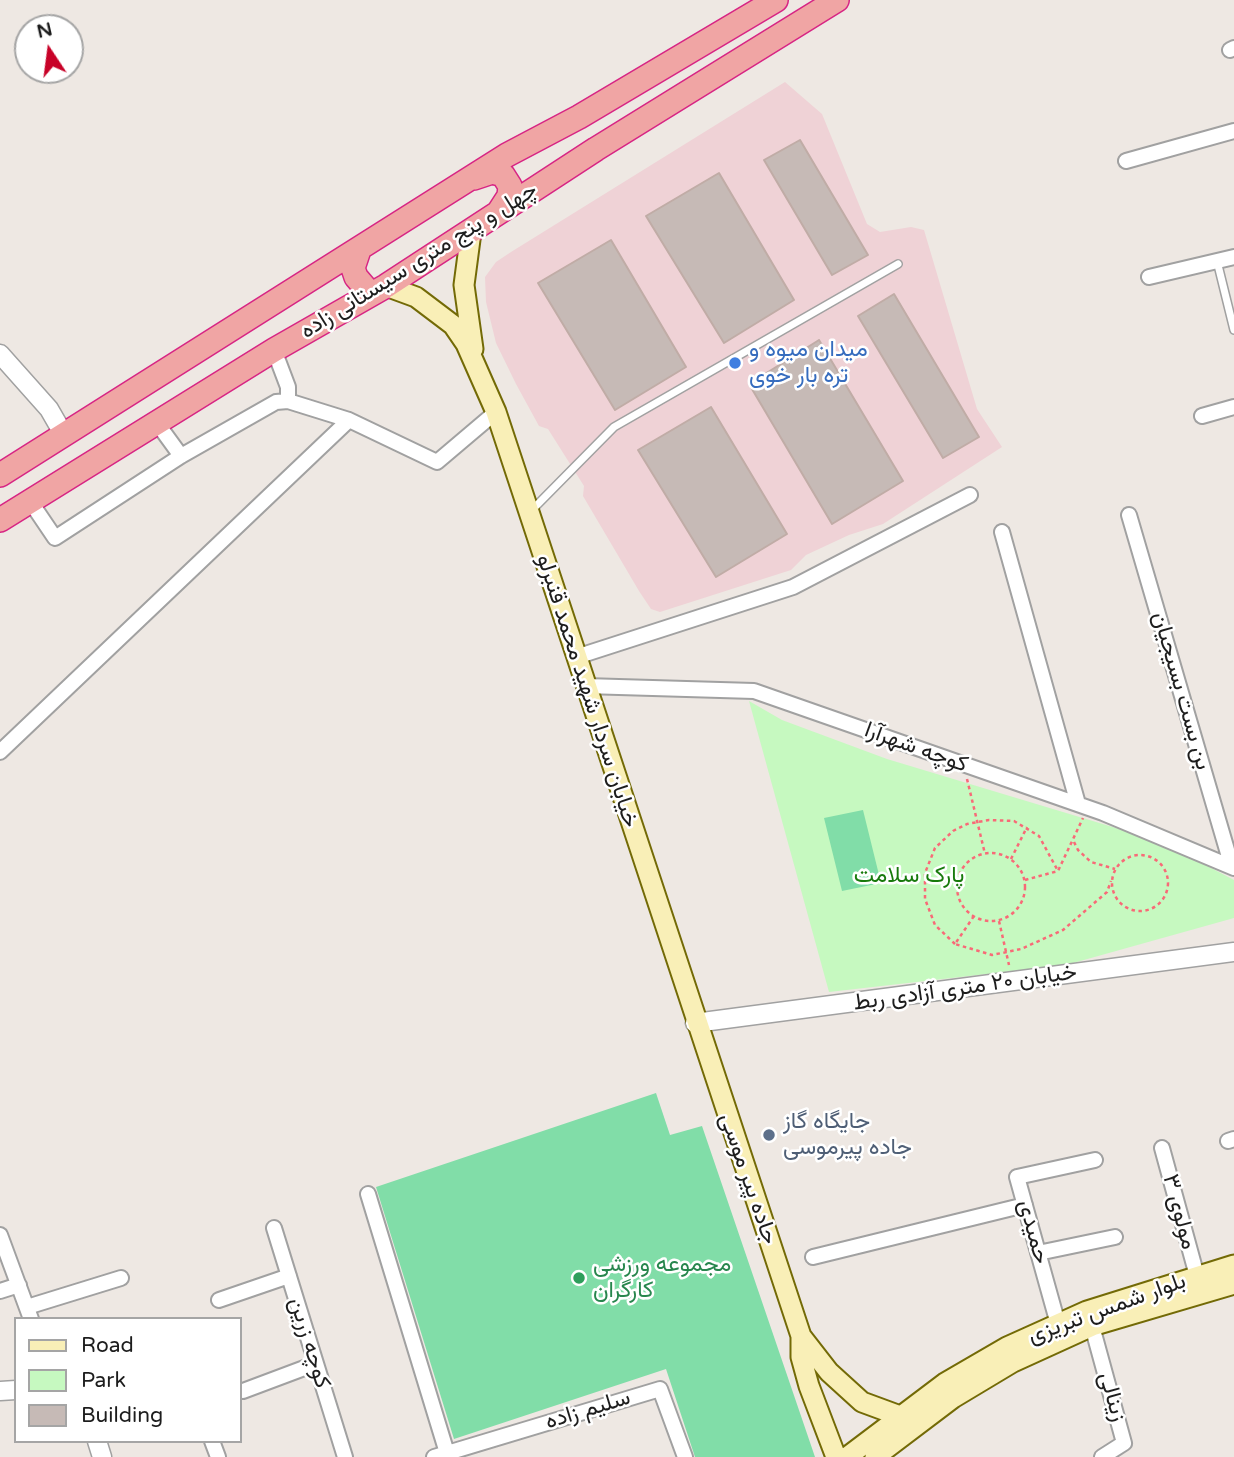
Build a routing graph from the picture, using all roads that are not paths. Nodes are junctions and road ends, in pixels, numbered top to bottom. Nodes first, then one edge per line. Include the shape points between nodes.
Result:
1 (776, 0) edge
2 (837, 0) edge
3 (1234, 131) edge
4 (1126, 161) dead end
5 (468, 180) junction
6 (496, 215) junction
7 (471, 232) junction
8 (359, 250) junction
9 (1234, 257) edge
10 (1217, 261) junction
11 (898, 264) dead end
12 (1149, 277) dead end
13 (381, 289) junction
14 (1234, 330) edge
15 (274, 350) junction
16 (0, 354) edge
17 (474, 361) junction
18 (288, 401) junction
19 (1234, 407) edge
20 (496, 412) junction
21 (1202, 415) dead end
22 (349, 420) junction
23 (158, 423) junction
24 (64, 435) junction
25 (181, 456) junction
26 (1, 473) edge
27 (970, 495) dead end
28 (30, 501) junction
29 (529, 513) junction
30 (1129, 515) dead end
31 (0, 520) edge
32 (1002, 532) dead end
33 (576, 657) junction
34 (585, 686) junction
35 (0, 752) edge
36 (1082, 806) junction
37 (1233, 868) edge
38 (1234, 951) edge
39 (695, 1023) junction
40 (1162, 1148) dead end
41 (1095, 1160) dead end
42 (368, 1194) dead end
43 (1025, 1205) junction
44 (274, 1228) dead end
45 (0, 1235) edge
46 (1115, 1237) dead end
47 (1038, 1253) junction
48 (813, 1257) dead end
49 (1234, 1265) edge
50 (289, 1276) junction
51 (1197, 1276) junction
52 (121, 1278) dead end
53 (1234, 1284) edge
54 (19, 1286) junction
55 (0, 1291) edge
56 (219, 1300) dead end
57 (29, 1313) edge
58 (1058, 1324) junction
59 (1092, 1326) junction
60 (801, 1336) junction
61 (315, 1364) junction
62 (243, 1391) dead end
63 (900, 1416) junction
64 (884, 1454) edge
65 (440, 1455) edge
66 (345, 1457) edge
67 (685, 1457) edge
68 (836, 1457) edge
69 (847, 1457) edge
70 (1102, 1457) edge

1 - 5 highway, چهل و پنج متری سیستانی زاده
2 - 6 highway, چهل و پنج متری سیستانی زاده
3 - 4 street
5 - 6 highway via 492,172 503,175 510,186 509,196
5 - 8 highway, چهل و پنج متری سیستانی زاده
6 - 7 highway, چهل و پنج متری سیستانی زاده
7 - 13 highway, چهل و پنج متری سیستانی زاده
7 - 17 main road via 464,285
8 - 13 highway via 353,268 356,277 368,291
8 - 24 highway, چهل و پنج متری سیستانی زاده
9 - 10 street
10 - 12 street
10 - 14 lane
11 - 29 lane via 614,427
13 - 15 highway, چهل و پنج متری سیستانی زاده
13 - 17 main road via 416,297 435,309 453,326
15 - 18 street via 288,387
15 - 23 highway, چهل و پنج متری سیستانی زاده
16 - 24 street via 49,409
17 - 20 main road, خیابان سردار شهید محمد قنبرلو
18 - 22 street
18 - 25 street via 249,415
19 - 21 street
20 - 22 street via 437,462
20 - 29 main road, خیابان سردار شهید محمد قنبرلو
22 - 35 street
23 - 25 street
23 - 28 highway, چهل و پنج متری سیستانی زاده
24 - 26 highway, چهل و پنج متری سیستانی زاده
25 - 28 street via 55,538
27 - 33 street via 793,587
28 - 31 highway, چهل و پنج متری سیستانی زاده
29 - 33 main road, خیابان سردار شهید محمد قنبرلو
30 - 37 street, بن بست بسیجیان
32 - 36 street
33 - 34 main road, خیابان سردار شهید محمد قنبرلو
34 - 36 street, کوچه شهرآرا via 754,691
34 - 39 main road, خیابان سردار شهید محمد قنبرلو
36 - 37 street, کوچه شهرآرا
38 - 39 street, خیابان ۲۰ متری آزادی ربط
39 - 60 main road, جاده پیر موسی
40 - 51 street, مولوی ۳
41 - 43 street, حمیدی via 1017,1177
42 - 65 street
43 - 47 street, حمیدی
43 - 48 street
44 - 50 street, کوچه زرین
45 - 54 street
46 - 47 street
47 - 58 street, حمیدی
49 - 51 main road, بلوار شمس تبریزی
50 - 56 street
50 - 61 street, کوچه زرین
51 - 58 main road, بلوار شمس تبریزی
52 - 57 street
53 - 59 main road, بلوار شمس تبریزی
54 - 55 street
54 - 57 street
58 - 63 main road, بلوار شمس تبریزی via 945,1383
59 - 64 main road, بلوار شمس تبریزی via 1013,1362 953,1398
59 - 70 street, زینالی via 1124,1443
60 - 63 main road via 829,1372 862,1402
60 - 68 main road via 809,1387
61 - 62 street
61 - 66 street, کوچه زرین
63 - 69 main road, بلوار شمس تبریزی
65 - 67 street, سلیم زاده via 660,1389

